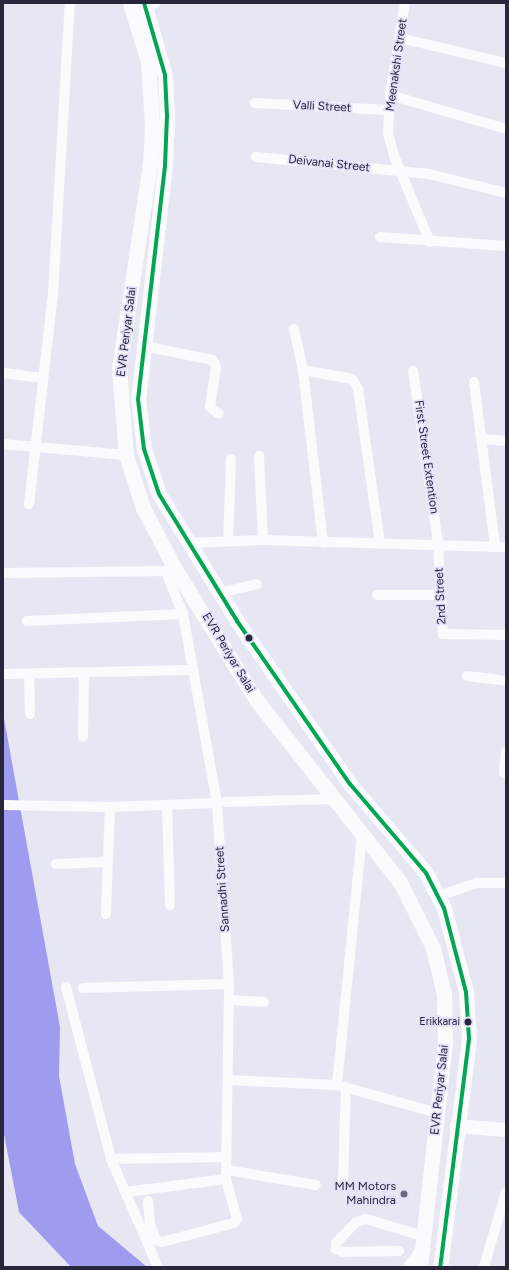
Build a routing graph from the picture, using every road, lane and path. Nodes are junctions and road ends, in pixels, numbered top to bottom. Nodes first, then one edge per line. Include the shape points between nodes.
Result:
1 (70, 3) edge
2 (405, 3) edge
3 (142, 6) edge
4 (400, 38) junction
5 (506, 63) edge
6 (390, 95) junction
7 (255, 103) dead end
8 (389, 110) junction
9 (506, 129) edge
10 (256, 157) dead end
11 (402, 172) junction
12 (506, 193) edge
13 (144, 204) junction
14 (160, 205) junction
15 (380, 237) dead end
16 (430, 242) junction
17 (506, 246) edge
18 (294, 329) dead end
19 (143, 346) junction
20 (303, 370) junction
21 (413, 371) dead end
22 (3, 373) edge
23 (43, 378) junction
24 (474, 382) dead end
25 (219, 414) dead end
26 (482, 439) junction
27 (506, 441) edge
28 (3, 444) edge
29 (36, 446) junction
30 (126, 455) junction
31 (259, 456) dead end
32 (231, 458) dead end
33 (30, 504) dead end
34 (263, 540) junction
35 (228, 542) junction
36 (188, 543) junction
37 (323, 543) junction
38 (380, 543) junction
39 (438, 543) junction
40 (495, 545) junction
41 (506, 547) edge
42 (171, 571) junction
43 (3, 573) edge
44 (257, 584) dead end
45 (219, 593) junction
46 (377, 595) dead end
47 (441, 595) junction
48 (182, 614) junction
49 (27, 620) dead end
50 (506, 635) edge
51 (190, 670) junction
52 (84, 673) junction
53 (4, 674) edge
54 (29, 674) junction
55 (467, 676) dead end
56 (506, 681) edge
57 (30, 714) dead end
58 (83, 736) dead end
59 (506, 752) edge
60 (339, 768) junction
61 (504, 773) dead end
62 (320, 781) junction
63 (334, 799) junction
64 (221, 802) junction
65 (3, 805) edge
66 (167, 805) junction
67 (110, 807) junction
68 (362, 833) junction
69 (107, 862) junction
70 (56, 864) dead end
71 (506, 883) edge
72 (438, 896) junction
73 (170, 905) dead end
74 (106, 914) dead end
75 (229, 984) junction
76 (66, 987) dead end
77 (83, 988) dead end
78 (229, 1000) junction
79 (264, 1002) dead end
80 (229, 1080) junction
81 (342, 1086) junction
82 (438, 1113) junction
83 (457, 1126) junction
84 (506, 1130) edge
85 (227, 1157) junction
86 (111, 1158) junction
87 (226, 1174) junction
88 (343, 1181) dead end
89 (316, 1184) dead end
90 (126, 1192) junction
91 (506, 1192) edge
92 (148, 1201) dead end
93 (423, 1242) junction
94 (443, 1245) junction
95 (399, 1251) dead end
96 (158, 1267) edge
97 (408, 1267) edge
98 (420, 1267) edge
99 (440, 1267) edge
100 (447, 1267) edge
101 (484, 1267) edge

1 - 23 street via 53,294
2 - 4 street, Meenakshi Street
3 - 13 main road, EVR Periyar Salai via 152,119
3 - 14 main road, EVR Periyar Salai via 165,74 165,166
4 - 5 street
4 - 6 street, Meenakshi Street
6 - 8 street, Meenakshi Street
6 - 9 street
7 - 8 street, Valli Street
8 - 11 street, Meenakshi Street via 388,133
10 - 11 street, Deivanai Street
11 - 12 street, Deivanai Street
11 - 16 street, Meenakshi Street
13 - 14 main road
13 - 30 main road, EVR Periyar Salai via 120,368
14 - 19 main road, EVR Periyar Salai
15 - 16 street
16 - 17 street
18 - 20 street
19 - 25 street via 212,360 216,367 210,407
19 - 36 main road, EVR Periyar Salai via 138,400 144,449 160,494
20 - 37 street
20 - 38 street via 352,379 358,389
21 - 39 street, First Street Extention
22 - 23 street
23 - 29 street
24 - 26 street
26 - 27 street
26 - 40 street
28 - 29 street
29 - 30 street
29 - 33 street
30 - 42 main road, EVR Periyar Salai via 143,508
31 - 34 street
32 - 35 street
34 - 35 street
34 - 37 street
35 - 36 street
36 - 45 main road, EVR Periyar Salai
37 - 38 street
38 - 39 street
39 - 40 street
39 - 47 street, 2nd Street
40 - 41 street
42 - 43 street
42 - 48 street, Sannadhi Street
42 - 62 main road, EVR Periyar Salai via 257,701
44 - 45 street
45 - 60 main road, EVR Periyar Salai
46 - 47 street
47 - 50 street, 2nd Street via 443,634
48 - 49 street
48 - 51 street, Sannadhi Street
51 - 52 street
51 - 64 street, Sannadhi Street
52 - 54 street
52 - 58 street
53 - 54 street
54 - 57 street
55 - 56 street
59 - 61 street
60 - 62 main road
60 - 72 main road, EVR Periyar Salai via 426,873
62 - 63 main road, EVR Periyar Salai
63 - 64 street
63 - 68 main road, EVR Periyar Salai
64 - 66 street
64 - 75 street, Sannadhi Street
65 - 67 street
66 - 67 street
66 - 73 street
67 - 69 street
68 - 81 street
68 - 82 main road, EVR Periyar Salai via 400,882 433,948 444,994 445,1042
69 - 70 street
69 - 74 street
71 - 72 street via 477,883
72 - 83 main road, EVR Periyar Salai via 456,946 466,992 469,1039
75 - 77 street
75 - 78 street, Sannadhi Street
76 - 86 street
78 - 79 street
78 - 80 street, Sannadhi Street
80 - 81 street
80 - 85 street, Sannadhi Street
81 - 82 street
81 - 88 street
82 - 93 main road, EVR Periyar Salai
83 - 84 main road
83 - 94 main road, EVR Periyar Salai
85 - 86 street
85 - 87 street, Sannadhi Street
86 - 90 street
87 - 89 street
87 - 90 street
87 - 92 street, Sannadhi Street via 237,1209 234,1223 162,1242 156,1240 150,1224
90 - 96 street
91 - 101 street
93 - 95 street via 366,1219 356,1222 336,1243 336,1249 343,1252
93 - 97 street
93 - 98 main road, EVR Periyar Salai
94 - 99 main road, EVR Periyar Salai
94 - 100 main road

